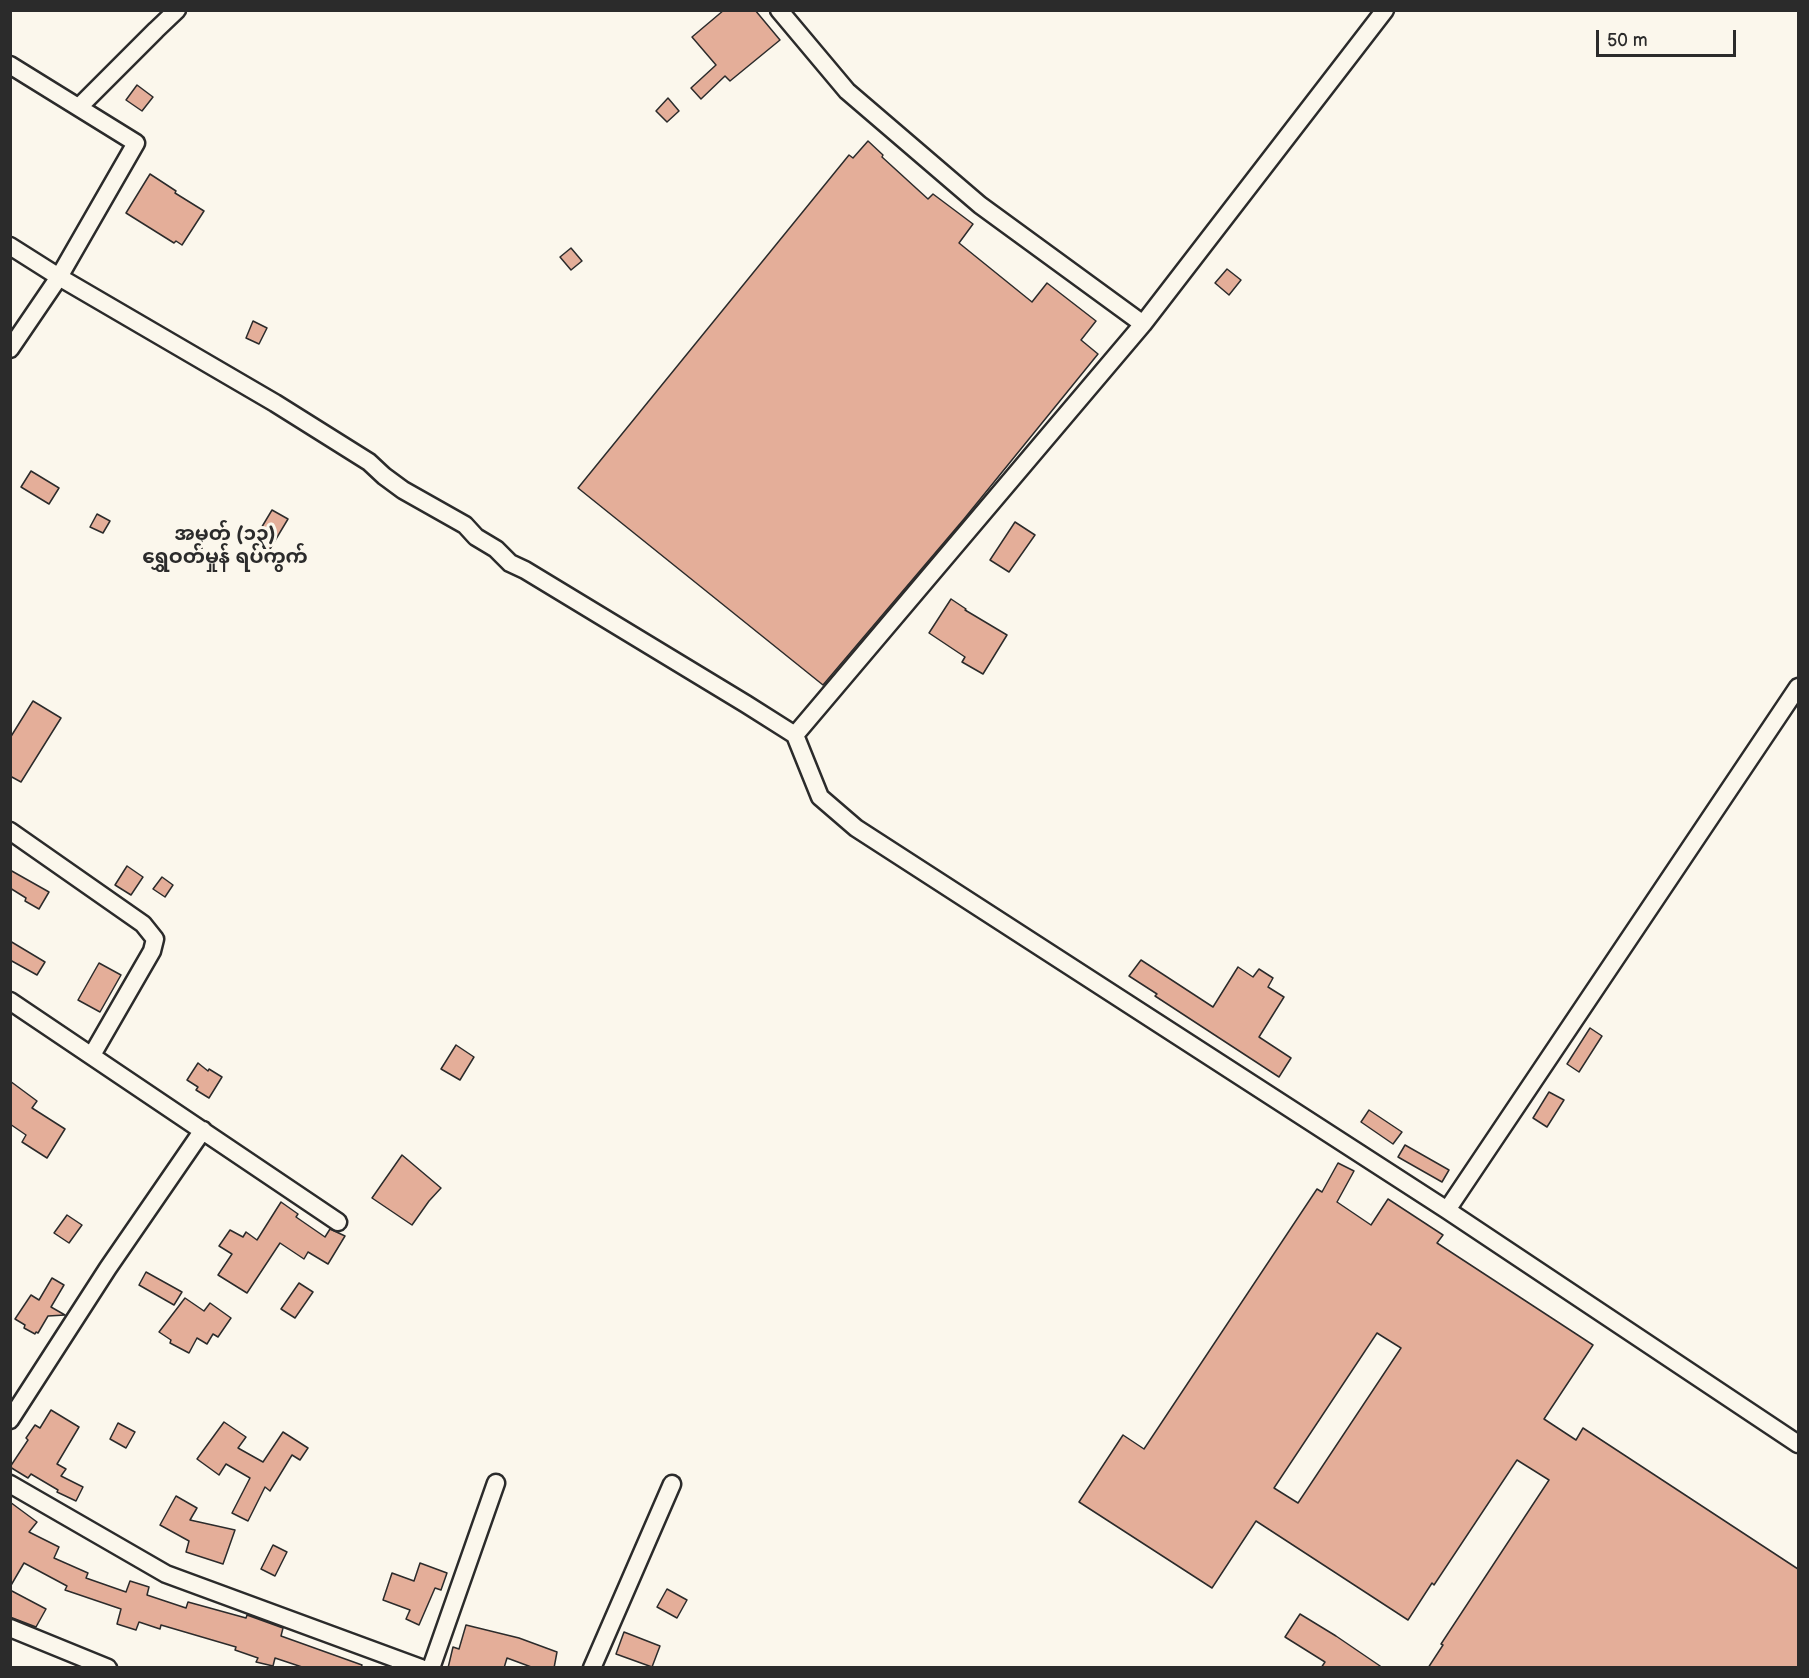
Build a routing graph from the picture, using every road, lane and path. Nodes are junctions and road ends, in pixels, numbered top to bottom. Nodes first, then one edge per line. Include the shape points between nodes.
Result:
1 (177, 10) edge
2 (779, 10) edge
3 (1385, 10) edge
4 (10, 64) edge
5 (79, 107) junction
6 (10, 246) edge
7 (59, 277) junction
8 (1143, 324) junction
9 (10, 349) edge
10 (1798, 687) edge
11 (795, 735) junction
12 (10, 831) edge
13 (10, 1000) edge
14 (92, 1055) junction
15 (203, 1130) junction
16 (1447, 1210) junction
17 (338, 1222) dead end
18 (10, 1420) edge
19 (1798, 1444) edge
20 (496, 1483) dead end
21 (10, 1484) edge
22 (672, 1484) dead end
23 (10, 1628) edge
24 (108, 1668) edge
25 (421, 1668) edge
26 (431, 1668) edge
27 (592, 1668) edge

1 - 5 street
2 - 8 street via 847,91 980,205
3 - 8 street
4 - 5 street
5 - 7 street via 136,143
6 - 7 street
7 - 9 street
7 - 11 street via 275,403 369,462 403,490 465,525 510,563
8 - 11 street
10 - 16 street
11 - 16 street via 820,797 855,828
12 - 14 street via 142,924 155,939 152,951
13 - 14 street
14 - 15 street
15 - 17 street
15 - 18 street
16 - 19 street
20 - 26 street
21 - 25 street via 166,1574
22 - 27 street
23 - 24 street

